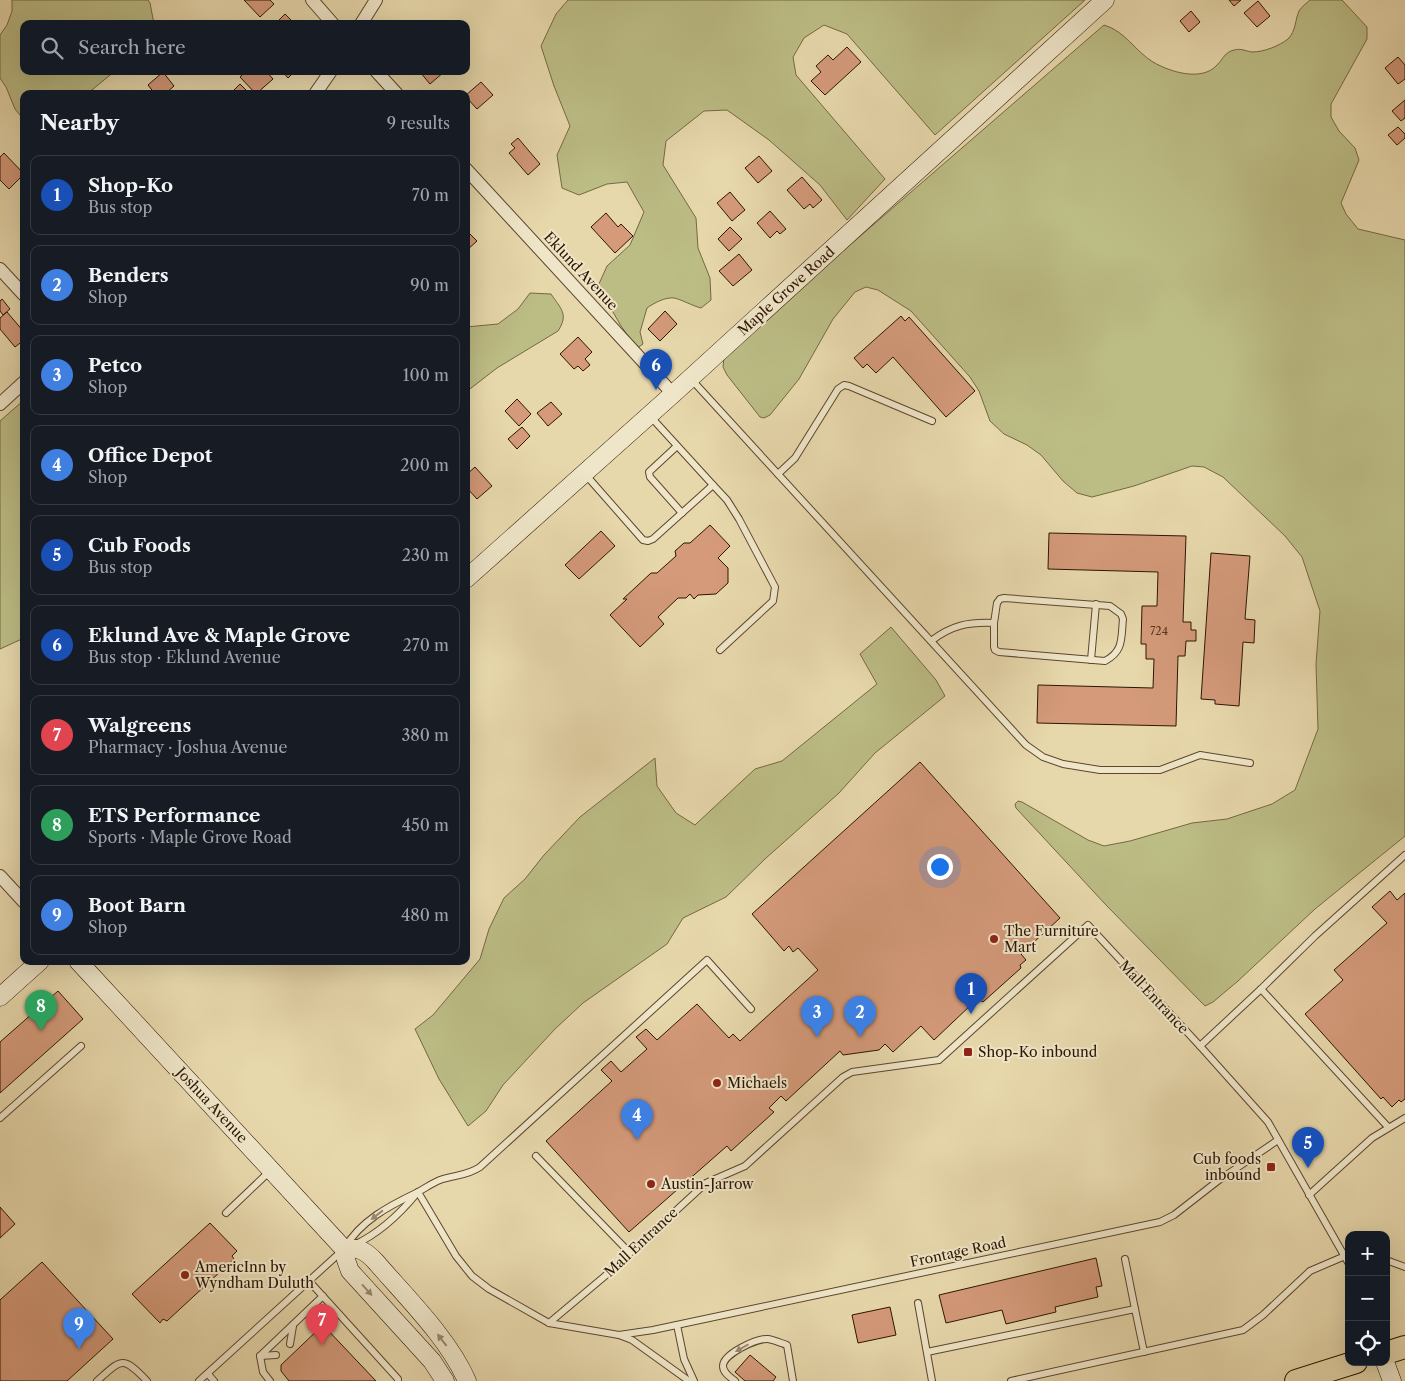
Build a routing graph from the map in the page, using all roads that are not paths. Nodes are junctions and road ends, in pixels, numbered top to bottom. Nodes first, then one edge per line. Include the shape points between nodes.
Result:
1 (312, 0) edge
2 (376, 0) edge
3 (1105, 0) edge
4 (330, 20) edge
5 (364, 20) edge
6 (328, 75) edge
7 (380, 75) edge
8 (318, 90) edge
9 (393, 90) edge
10 (470, 173) edge
11 (0, 269) edge
12 (20, 291) edge
13 (690, 378) junction
14 (20, 386) edge
15 (673, 394) junction
16 (0, 404) edge
17 (650, 415) junction
18 (932, 421) dead end
19 (677, 446) junction
20 (585, 473) junction
21 (778, 474) junction
22 (713, 485) junction
23 (682, 513) junction
24 (470, 576) edge
25 (1096, 604) junction
26 (994, 623) junction
27 (931, 641) junction
28 (720, 650) dead end
29 (1091, 660) junction
30 (1250, 763) dead end
31 (1405, 855) edge
32 (0, 876) edge
33 (20, 898) edge
34 (36, 965) edge
35 (82, 965) edge
36 (1261, 990) junction
37 (0, 997) edge
38 (752, 1009) dead end
39 (81, 1046) dead end
40 (1200, 1046) junction
41 (0, 1118) edge
42 (1405, 1118) edge
43 (1388, 1127) junction
44 (1278, 1140) junction
45 (536, 1156) dead end
46 (272, 1170) junction
47 (418, 1192) junction
48 (1309, 1195) junction
49 (226, 1212) dead end
50 (344, 1249) junction
51 (629, 1252) junction
52 (1345, 1256) joint
53 (1125, 1259) dead end
54 (1390, 1261) edge
55 (1405, 1266) edge
56 (309, 1281) junction
57 (324, 1296) junction
58 (918, 1304) dead end
59 (1135, 1309) junction
60 (549, 1323) junction
61 (677, 1325) junction
62 (293, 1326) junction
63 (619, 1335) junction
64 (290, 1344) dead end
65 (1405, 1347) edge
66 (927, 1352) junction
67 (1144, 1352) junction
68 (1390, 1352) edge
69 (276, 1355) dead end
70 (260, 1356) junction
71 (1345, 1365) edge
72 (1386, 1366) edge
73 (208, 1374) junction
74 (98, 1381) edge
75 (147, 1381) edge
76 (200, 1381) edge
77 (214, 1381) edge
78 (270, 1381) edge
79 (398, 1381) edge
80 (445, 1381) edge
81 (467, 1381) edge
82 (689, 1381) edge
83 (694, 1381) edge
84 (735, 1381) edge
85 (793, 1381) edge
86 (932, 1381) edge
87 (1011, 1381) edge
88 (1296, 1381) edge
89 (1392, 1381) edge

1 - 4 street
2 - 5 street
3 - 13 street, Maple Grove Road
6 - 8 street
7 - 9 street
10 - 15 street, Eklund Avenue
11 - 12 street
13 - 15 street, Maple Grove Road
13 - 21 lane
14 - 16 street
15 - 17 street, Maple Grove Road
17 - 19 lane
17 - 20 street, Maple Grove Road
18 - 21 lane via 844,385 838,388 796,458
19 - 22 lane
19 - 23 lane via 649,472 650,478
20 - 23 lane via 643,540 653,539
20 - 24 street, Maple Grove Road
21 - 27 lane
22 - 23 lane
22 - 28 lane via 739,519 775,587 773,600
25 - 26 lane via 1000,599 996,603
25 - 29 lane
25 - 29 lane via 1118,611 1123,619 1121,643 1116,654 1105,661
26 - 27 lane via 955,626
26 - 29 lane via 994,647 999,652
27 - 30 lane via 1026,745 1043,757 1100,770 1160,770 1200,755
31 - 36 lane
32 - 33 street
34 - 37 street
35 - 46 street, Joshua Avenue
36 - 40 lane
36 - 43 lane
38 - 47 lane via 707,960 480,1167 469,1174 439,1180
39 - 41 lane
40 - 44 lane, Mall Entrance via 1268,1122
40 - 51 lane, Mall Entrance via 1088,925 940,1060 852,1072 843,1077 745,1166 706,1184
42 - 43 lane
43 - 48 lane
44 - 48 lane, Mall Entrance
44 - 61 lane, Frontage Road via 1160,1222
45 - 51 lane
46 - 49 lane
46 - 50 street, Joshua Avenue
47 - 50 lane via 383,1228
47 -> 50 lane via 375,1216 354,1234
47 - 60 lane, Frontage Road via 448,1244 472,1276
48 - 52 lane, Mall Entrance
50 - 56 lane
50 -> 80 street, Joshua Avenue via 353,1274 436,1365
81 -> 50 street via 444,1342 376,1262 360,1249
51 - 60 lane, Mall Entrance
52 - 67 lane via 1310,1271 1243,1330
53 - 59 lane
54 - 55 lane
56 - 57 lane
56 - 73 lane
57 - 62 lane
57 - 79 lane
58 - 66 lane
59 - 66 lane
59 - 67 lane
60 - 63 lane, Frontage Road
61 - 63 lane, Frontage Road
61 - 83 lane via 684,1359
62 - 64 lane
62 - 70 lane
63 - 82 lane, Frontage Road via 638,1343
65 - 68 highway
66 - 86 lane
67 - 87 lane
69 - 70 lane
70 - 78 lane via 263,1372
71 - 88 highway
72 - 89 street
73 - 76 lane
73 - 77 lane
74 - 75 lane via 117,1364 124,1362
85 -> 84 lane via 787,1345 767,1339 752,1342 726,1359 725,1373

